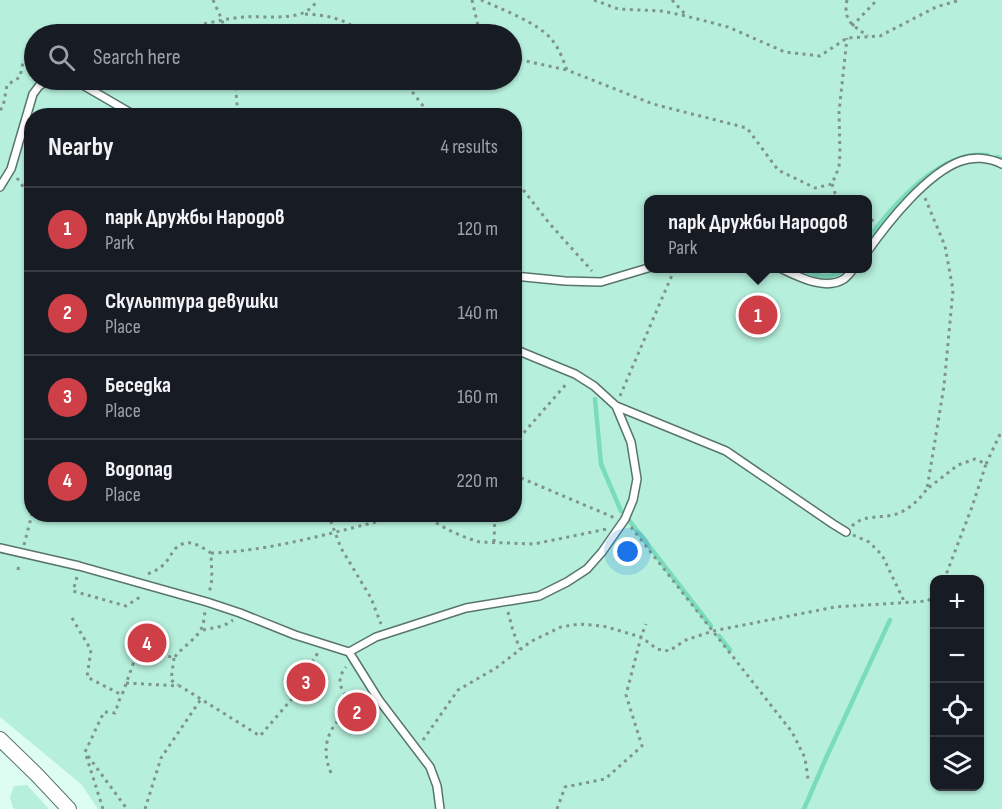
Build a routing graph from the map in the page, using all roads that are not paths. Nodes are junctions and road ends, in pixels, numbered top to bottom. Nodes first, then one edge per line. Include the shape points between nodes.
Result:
1 (36, 90) edge
2 (92, 90) edge
3 (29, 108) edge
4 (122, 108) edge
5 (24, 125) edge
6 (1002, 164) edge
7 (0, 187) edge
8 (872, 245) edge
9 (644, 269) edge
10 (790, 273) edge
11 (849, 273) edge
12 (522, 277) edge
13 (522, 352) edge
14 (616, 406) junction
15 (846, 532) road end
16 (0, 548) edge
17 (349, 652) junction
18 (0, 740) edge
19 (69, 809) edge
20 (440, 809) edge

1 - 3 lane
2 - 4 lane
5 - 7 lane via 11,169
6 - 8 lane via 980,158 961,161 939,173
9 - 12 lane via 601,282
10 - 11 lane via 819,283 833,283
13 - 14 lane via 575,374
14 - 15 lane via 726,451
14 - 17 lane via 631,442 637,479 623,522 587,569 539,596 466,608 383,635
16 - 17 lane via 207,602
17 - 20 lane via 379,700 430,766
18 - 19 street

